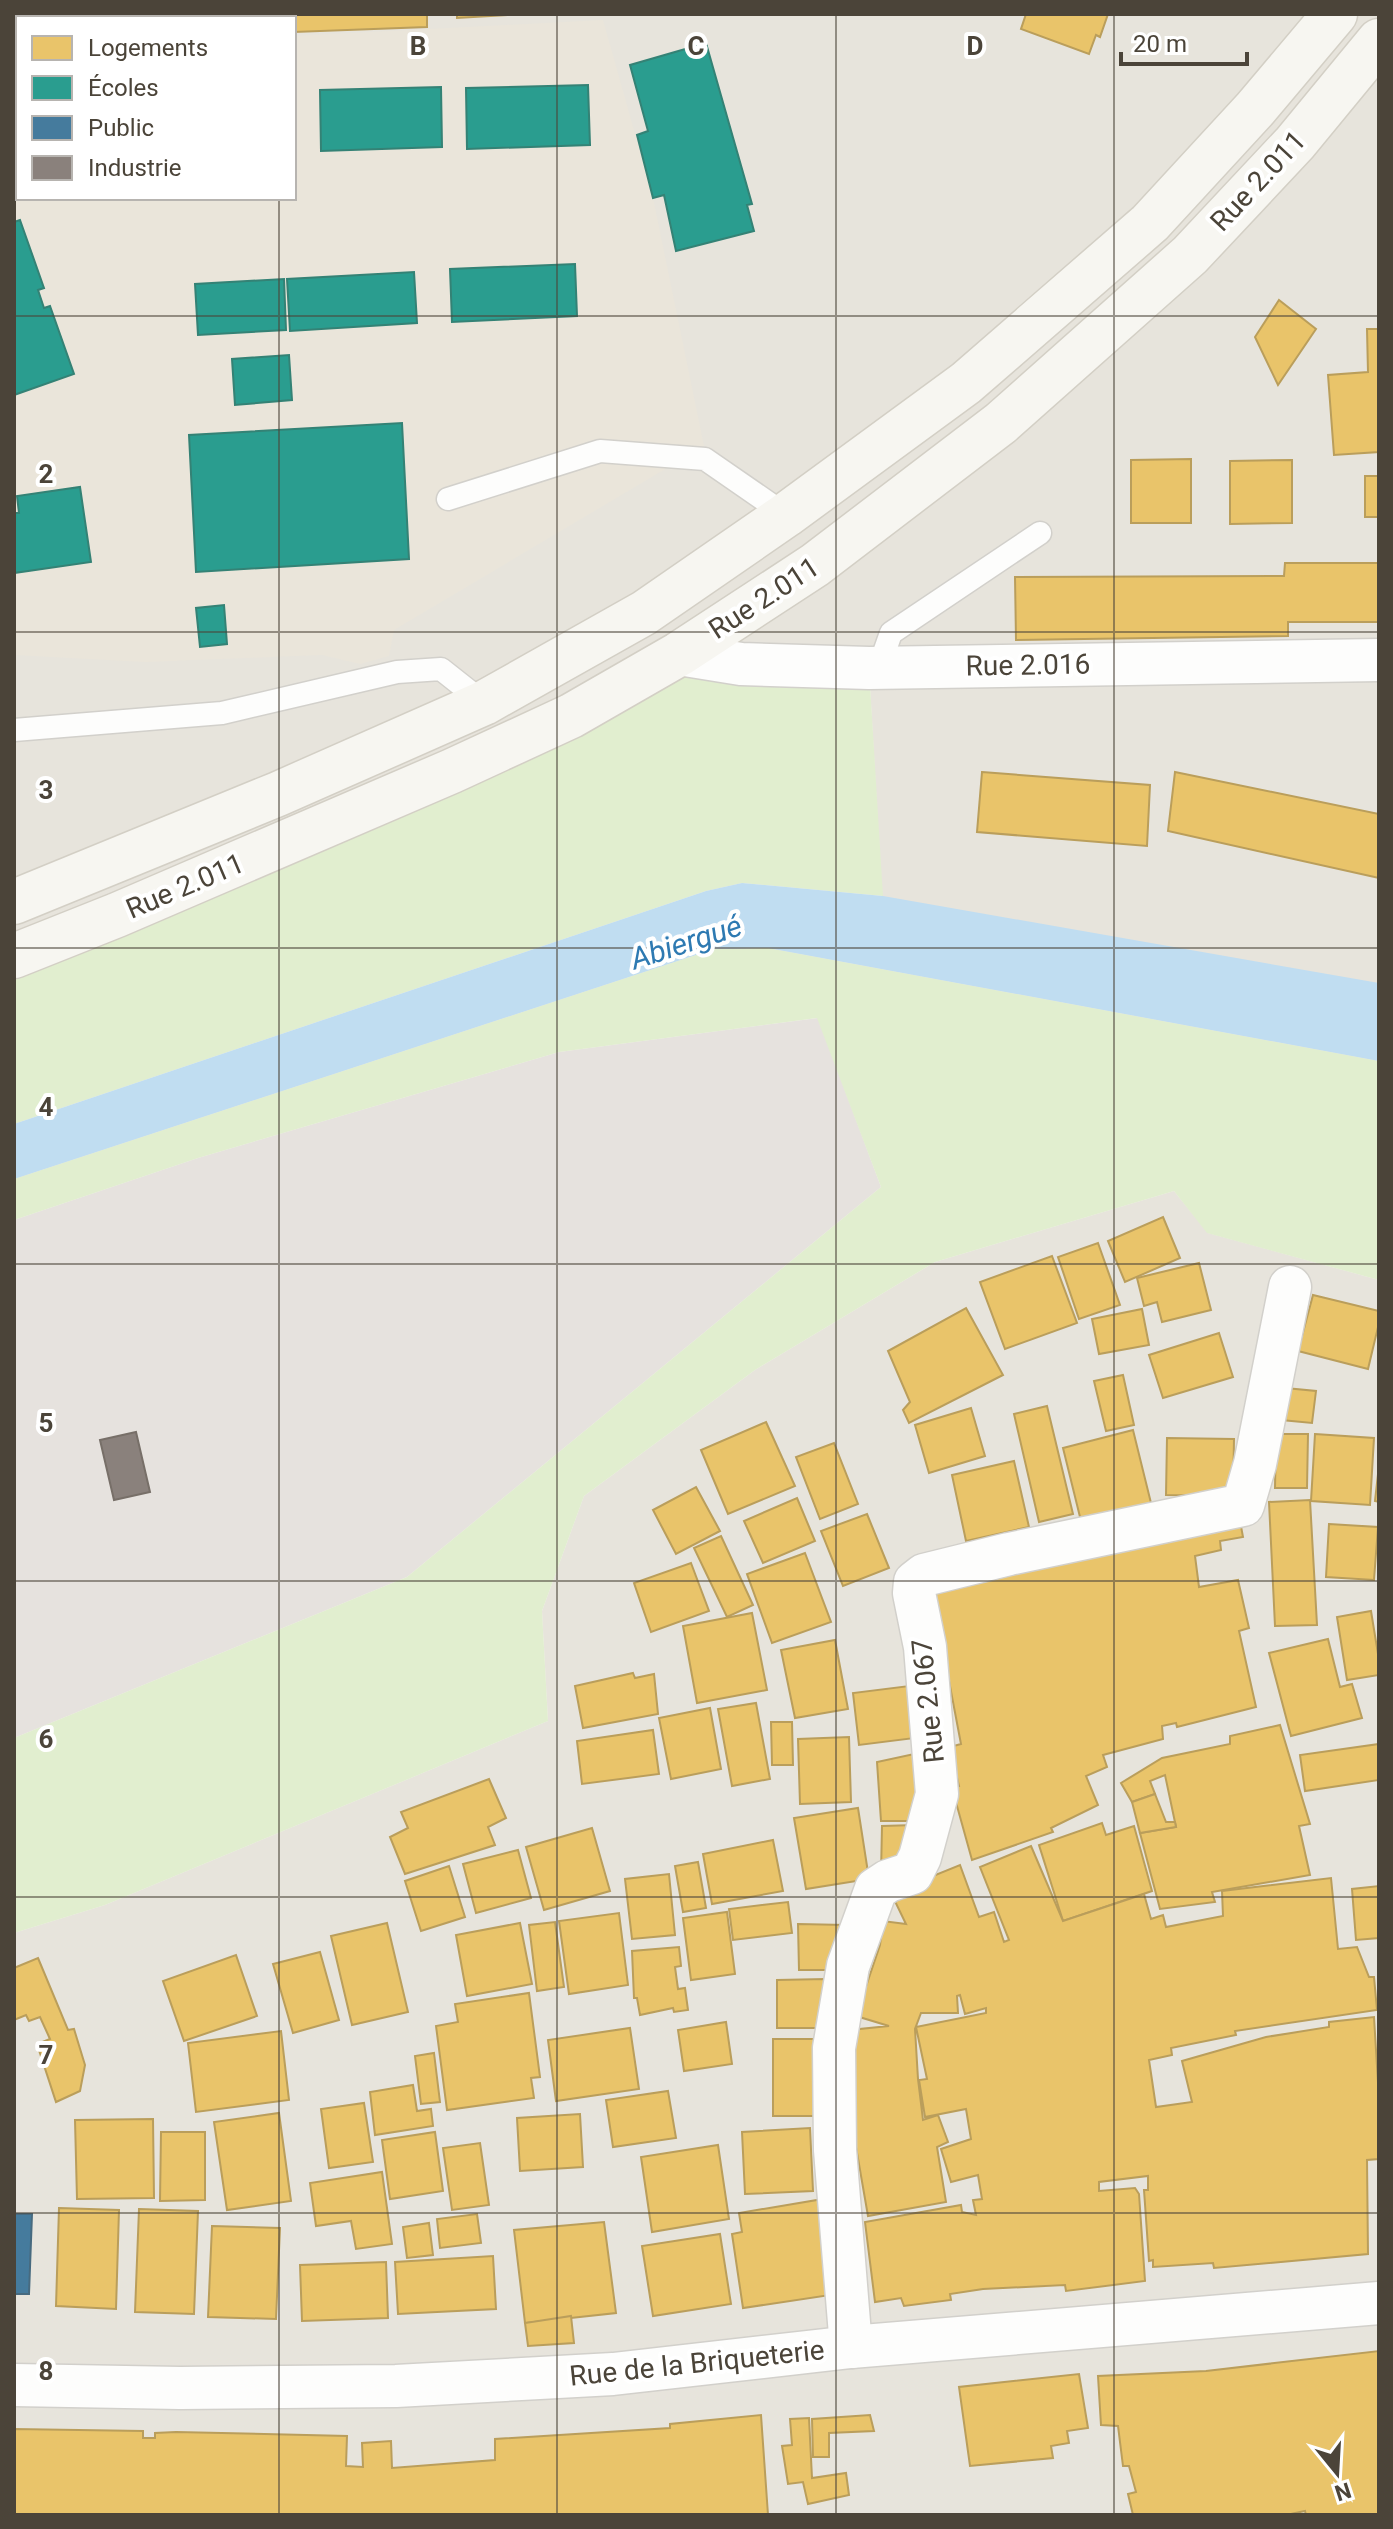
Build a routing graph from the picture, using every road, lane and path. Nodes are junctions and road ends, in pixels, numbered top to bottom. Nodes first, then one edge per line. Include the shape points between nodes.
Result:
1 (1335, 14) edge
2 (1379, 41) edge
3 (448, 499) dead end
4 (786, 515) junction
5 (1040, 533) dead end
6 (679, 654) junction
7 (1379, 660) edge
8 (879, 667) junction
9 (484, 703) junction
10 (14, 730) edge
11 (14, 902) edge
12 (14, 956) edge
13 (1290, 1287) dead end
14 (1379, 2303) edge
15 (851, 2347) junction
16 (14, 2385) edge

1 - 4 street, Rue 2.011 via 1150,223 966,383
2 - 6 street, Rue 2.011 via 1295,143 1190,255 1001,423 815,565
3 - 4 lane via 600,451 705,459
4 - 9 street, Rue 2.011 via 644,613
5 - 8 lane via 891,633
6 - 8 street, Rue 2.016 via 741,664
6 - 12 street, Rue 2.011 via 571,716 452,771
7 - 8 street, Rue 2.016
9 - 10 lane via 441,669 397,672 222,713
9 - 11 street, Rue 2.011
13 - 15 street, Rue 2.067 via 1243,1505 1009,1554 924,1575 915,1582 937,1794 912,1873 876,1889 848,1966 834,2048 835,2150
14 - 15 street, Rue de la Briqueterie
15 - 16 street, Rue de la Briqueterie via 613,2374 396,2386

